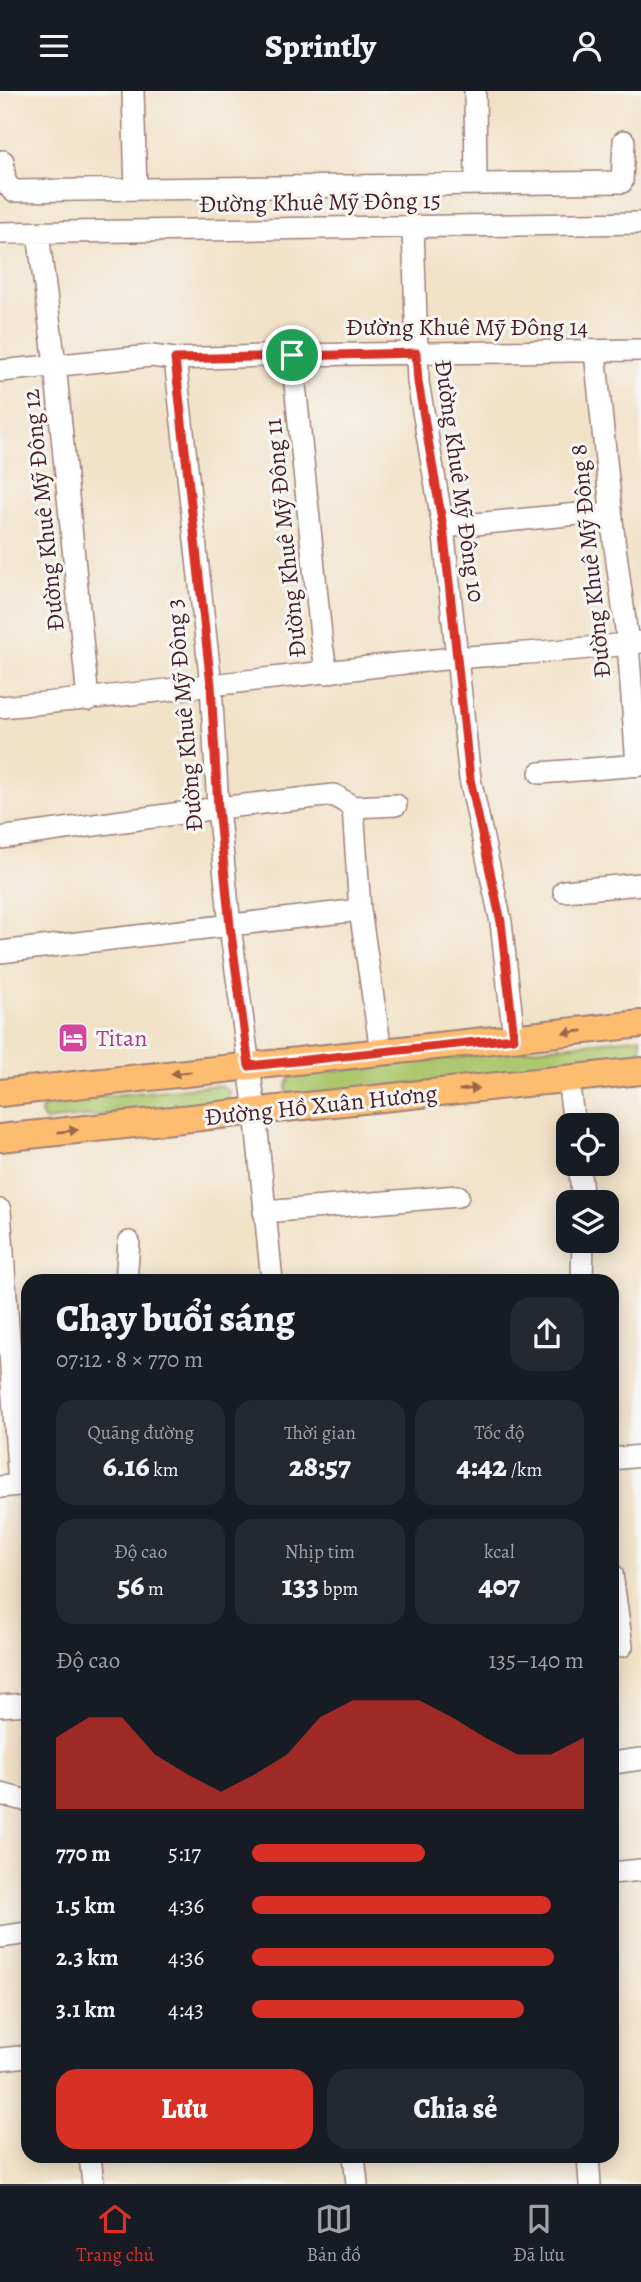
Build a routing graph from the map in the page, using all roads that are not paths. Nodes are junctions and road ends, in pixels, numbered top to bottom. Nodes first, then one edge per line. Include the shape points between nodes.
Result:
1 (133, 91) edge
2 (475, 91) edge
3 (624, 141) dead end
4 (3, 161) dead end
5 (477, 184) junction
6 (136, 189) junction
7 (641, 223) edge
8 (413, 227) junction
9 (0, 233) edge
10 (38, 233) junction
11 (641, 350) edge
12 (595, 352) junction
13 (416, 353) junction
14 (292, 355) junction
15 (175, 359) junction
16 (55, 364) junction
17 (0, 371) edge
18 (612, 516) junction
19 (443, 527) junction
20 (634, 643) edge
21 (457, 658) junction
22 (327, 673) junction
23 (211, 685) junction
24 (88, 700) junction
25 (0, 707) edge
26 (639, 765) edge
27 (540, 773) dead end
28 (396, 806) dead end
29 (353, 807) junction
30 (218, 808) junction
31 (0, 838) edge
32 (641, 884) edge
33 (564, 891) dead end
34 (360, 910) junction
35 (230, 926) junction
36 (0, 952) edge
37 (641, 1024) edge
38 (514, 1038) junction
39 (381, 1051) junction
40 (249, 1066) junction
41 (641, 1071) edge
42 (568, 1079) junction
43 (9, 1092) edge
44 (255, 1111) junction
45 (572, 1113) edge
46 (11, 1137) edge
47 (458, 1196) dead end
48 (0, 1210) edge
49 (264, 1212) junction
50 (129, 1242) dead end
51 (583, 1253) edge
52 (127, 1274) edge
53 (271, 1274) edge
54 (582, 1274) edge
55 (18, 1315) edge
56 (6, 1367) edge
57 (641, 1457) edge
58 (619, 1459) edge
59 (16, 1485) edge
60 (619, 1613) edge
61 (625, 1646) edge
62 (21, 1704) edge
63 (0, 1706) edge
64 (641, 1759) edge
65 (619, 1762) edge
66 (0, 1794) edge
67 (21, 1799) edge
68 (641, 1871) edge
69 (619, 1873) edge
70 (21, 1934) edge
71 (0, 1937) edge
72 (21, 2057) edge
73 (0, 2059) edge
74 (91, 2163) edge
75 (354, 2163) edge
76 (588, 2163) edge
77 (93, 2184) edge
78 (356, 2184) edge
79 (590, 2184) edge

1 - 6 street
2 - 5 street
3 - 5 street via 622,182
4 - 6 street via 5,182 13,191
5 - 6 street
7 - 8 street, Đường Khuê Mỹ Đông 15
8 - 10 street, Đường Khuê Mỹ Đông 15
8 - 13 street, Đường Khuê Mỹ Đông 10
9 - 10 street, Đường Khuê Mỹ Đông 15
10 - 16 street, Đường Khuê Mỹ Đông 12
11 - 12 street, Đường Khuê Mỹ Đông 14
12 - 13 street, Đường Khuê Mỹ Đông 14
12 - 18 street, Đường Khuê Mỹ Đông 8
13 - 14 street, Đường Khuê Mỹ Đông 14
13 - 19 street, Đường Khuê Mỹ Đông 10
14 - 15 street, Đường Khuê Mỹ Đông 14
14 - 22 street, Đường Khuê Mỹ Đông 11
15 - 16 street, Đường Khuê Mỹ Đông 14 via 151,356
15 - 23 street, Đường Khuê Mỹ Đông 3
16 - 17 street, Đường Khuê Mỹ Đông 14
16 - 24 street, Đường Khuê Mỹ Đông 12
18 - 19 street via 579,514
18 - 20 street, Đường Khuê Mỹ Đông 8
19 - 21 street, Đường Khuê Mỹ Đông 10
20 - 21 street
20 - 26 street, Đường Khuê Mỹ Đông 8
21 - 22 street
21 - 38 street, Đường Khuê Mỹ Đông 10 via 470,779 501,922
22 - 23 street
23 - 24 street
23 - 30 street, Đường Khuê Mỹ Đông 3
24 - 25 street
26 - 27 street
28 - 29 street
29 - 30 street via 334,795
29 - 34 street
30 - 31 street
30 - 35 street, Đường Khuê Mỹ Đông 3
32 - 33 street
34 - 35 street
34 - 39 street
35 - 36 street
35 - 40 street, Đường Khuê Mỹ Đông 3
37 -> 38 main road, Đường Hồ Xuân Hương
38 - 39 main road, Đường Hồ Xuân Hương
39 - 40 main road, Đường Hồ Xuân Hương
40 -> 43 main road, Đường Hồ Xuân Hương
40 - 44 street, Đường Khuê Mỹ Đông 3
41 - 42 main road, Đường Hồ Xuân Hương
44 -> 42 main road, Đường Hồ Xuân Hương
42 - 45 street
43 - 46 main road
46 -> 44 main road, Đường Hồ Xuân Hương
44 - 49 street, Đường Khuê Mỹ Đông 3
47 - 49 street
48 - 55 street
49 - 53 street, Đường Khuê Mỹ Đông 3
50 - 52 street
51 - 54 street
55 - 56 street
56 - 59 street
57 - 58 street
60 - 61 street
62 - 63 street
64 - 65 street
66 - 67 street
68 - 69 street
70 - 71 street
72 - 73 street
74 - 77 street
75 - 78 street
76 - 79 street

